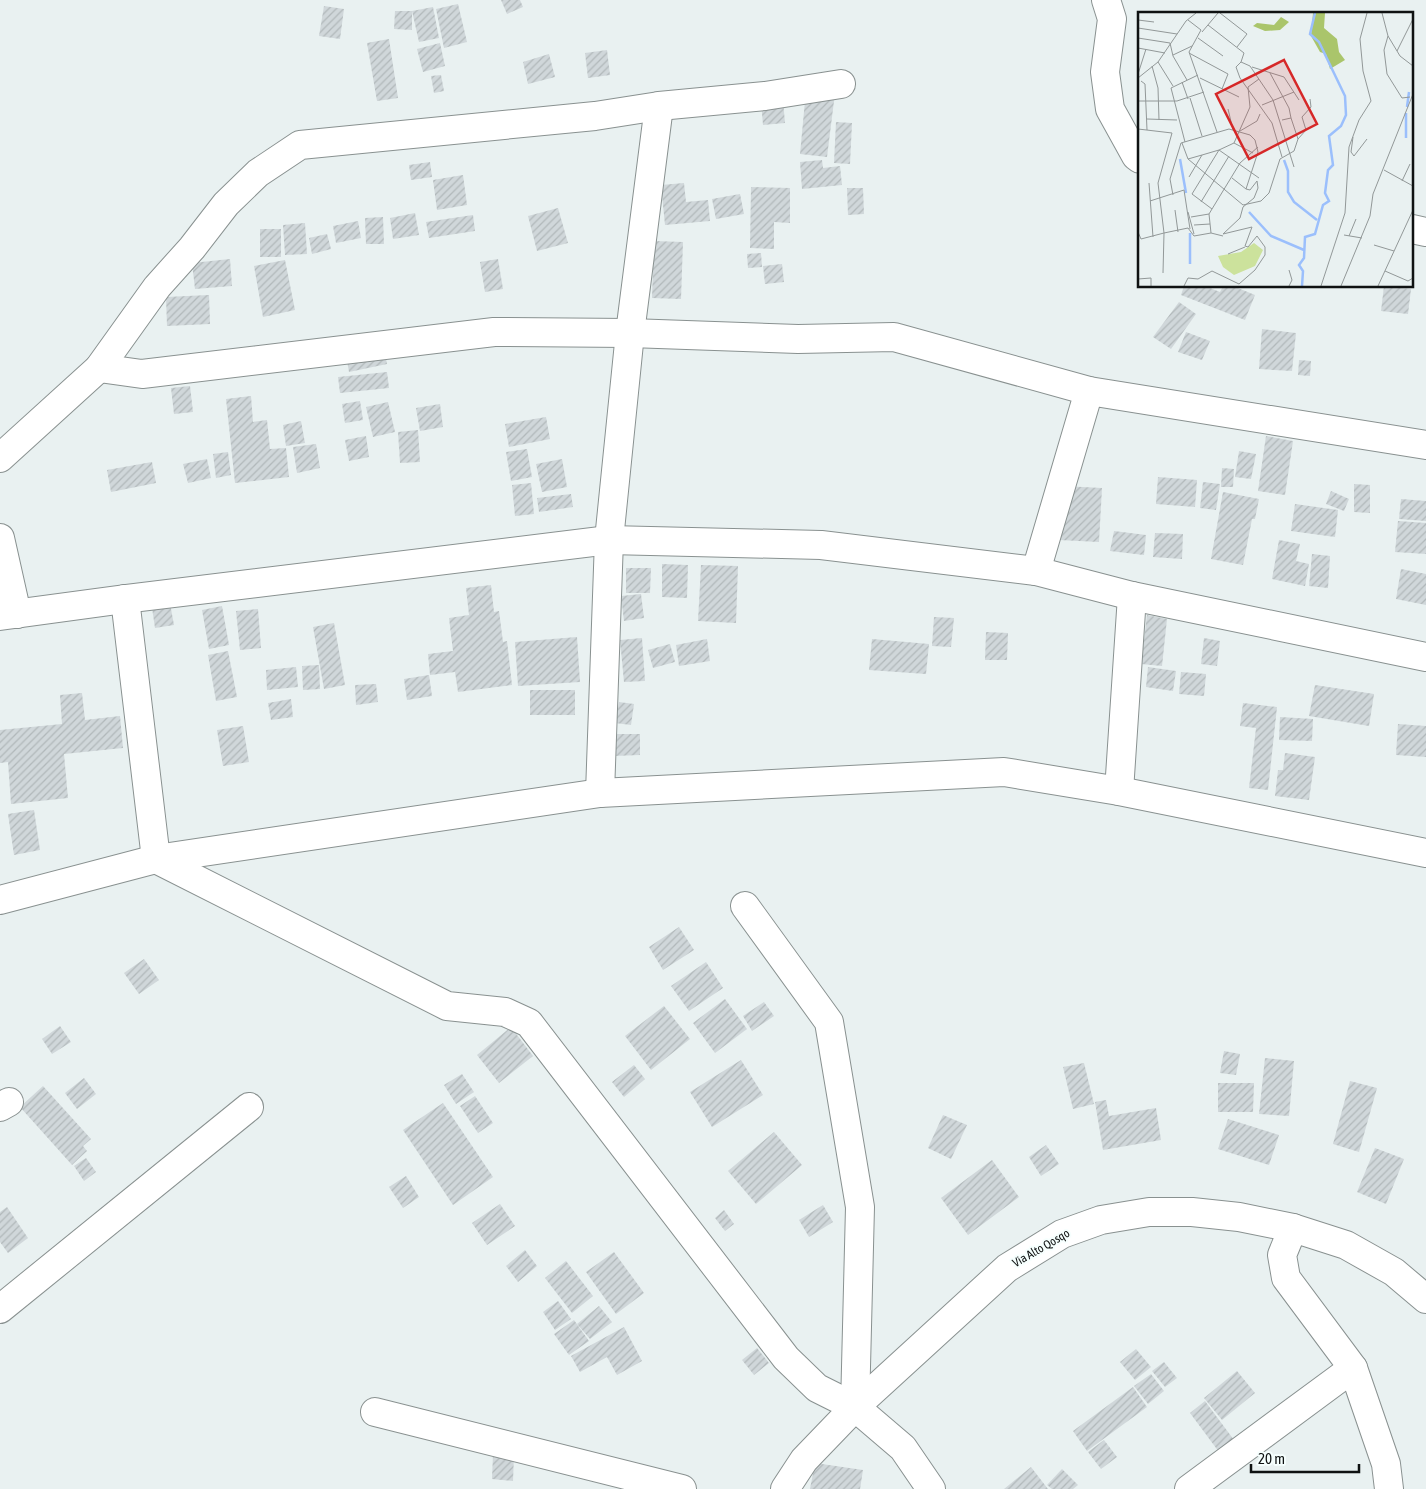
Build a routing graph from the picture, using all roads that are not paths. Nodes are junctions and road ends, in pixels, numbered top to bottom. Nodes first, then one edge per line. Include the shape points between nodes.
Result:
1 (1106, 0) edge
2 (841, 84) dead end
3 (659, 106) junction
4 (1138, 158) edge
5 (630, 333) junction
6 (99, 368) junction
7 (1089, 391) junction
8 (1426, 445) edge
9 (0, 458) edge
10 (0, 538) edge
11 (609, 540) junction
12 (1036, 571) junction
13 (1132, 596) junction
14 (125, 599) junction
15 (9, 615) edge
16 (1426, 657) edge
17 (1119, 791) junction
18 (600, 793) junction
19 (1426, 853) edge
20 (156, 859) junction
21 (0, 900) edge
22 (745, 906) dead end
23 (249, 1107) dead end
24 (1294, 1228) junction
25 (1426, 1299) edge
26 (0, 1309) edge
27 (1354, 1368) junction
28 (856, 1407) junction
29 (375, 1412) dead end
30 (682, 1489) edge
31 (785, 1489) edge
32 (930, 1489) edge
33 (1189, 1489) edge
34 (1389, 1489) edge

1 - 4 street via 1112,19 1105,72 1110,108
2 - 3 street via 765,96
3 - 5 street
3 - 6 street via 595,116 300,145 258,173 226,204 157,287
5 - 6 street via 494,332 142,374
5 - 7 street via 894,337
5 - 11 street
6 - 9 street
7 - 8 street
7 - 12 street
10 - 15 street
11 - 12 street via 821,545
11 - 14 street
11 - 18 street
12 - 13 street
13 - 16 street
13 - 17 street
14 - 15 street
14 - 20 street
17 - 18 street via 1004,772
17 - 19 street
18 - 20 street
20 - 21 street
20 - 28 street via 447,1006 505,1012 529,1023 786,1358 817,1388
22 - 28 street via 829,1022 860,1207
23 - 26 street
24 - 25 street, Via Alto Qosqo via 1346,1245 1394,1272
24 - 27 street via 1282,1255 1286,1278
24 - 28 street, Via Alto Qosqo via 1211,1214 1149,1212 1100,1220 1062,1234 1007,1268
27 - 33 street
27 - 34 street via 1386,1464
28 - 31 street, Via Alto Qosqo via 804,1460
28 - 32 street via 902,1448
29 - 30 street

